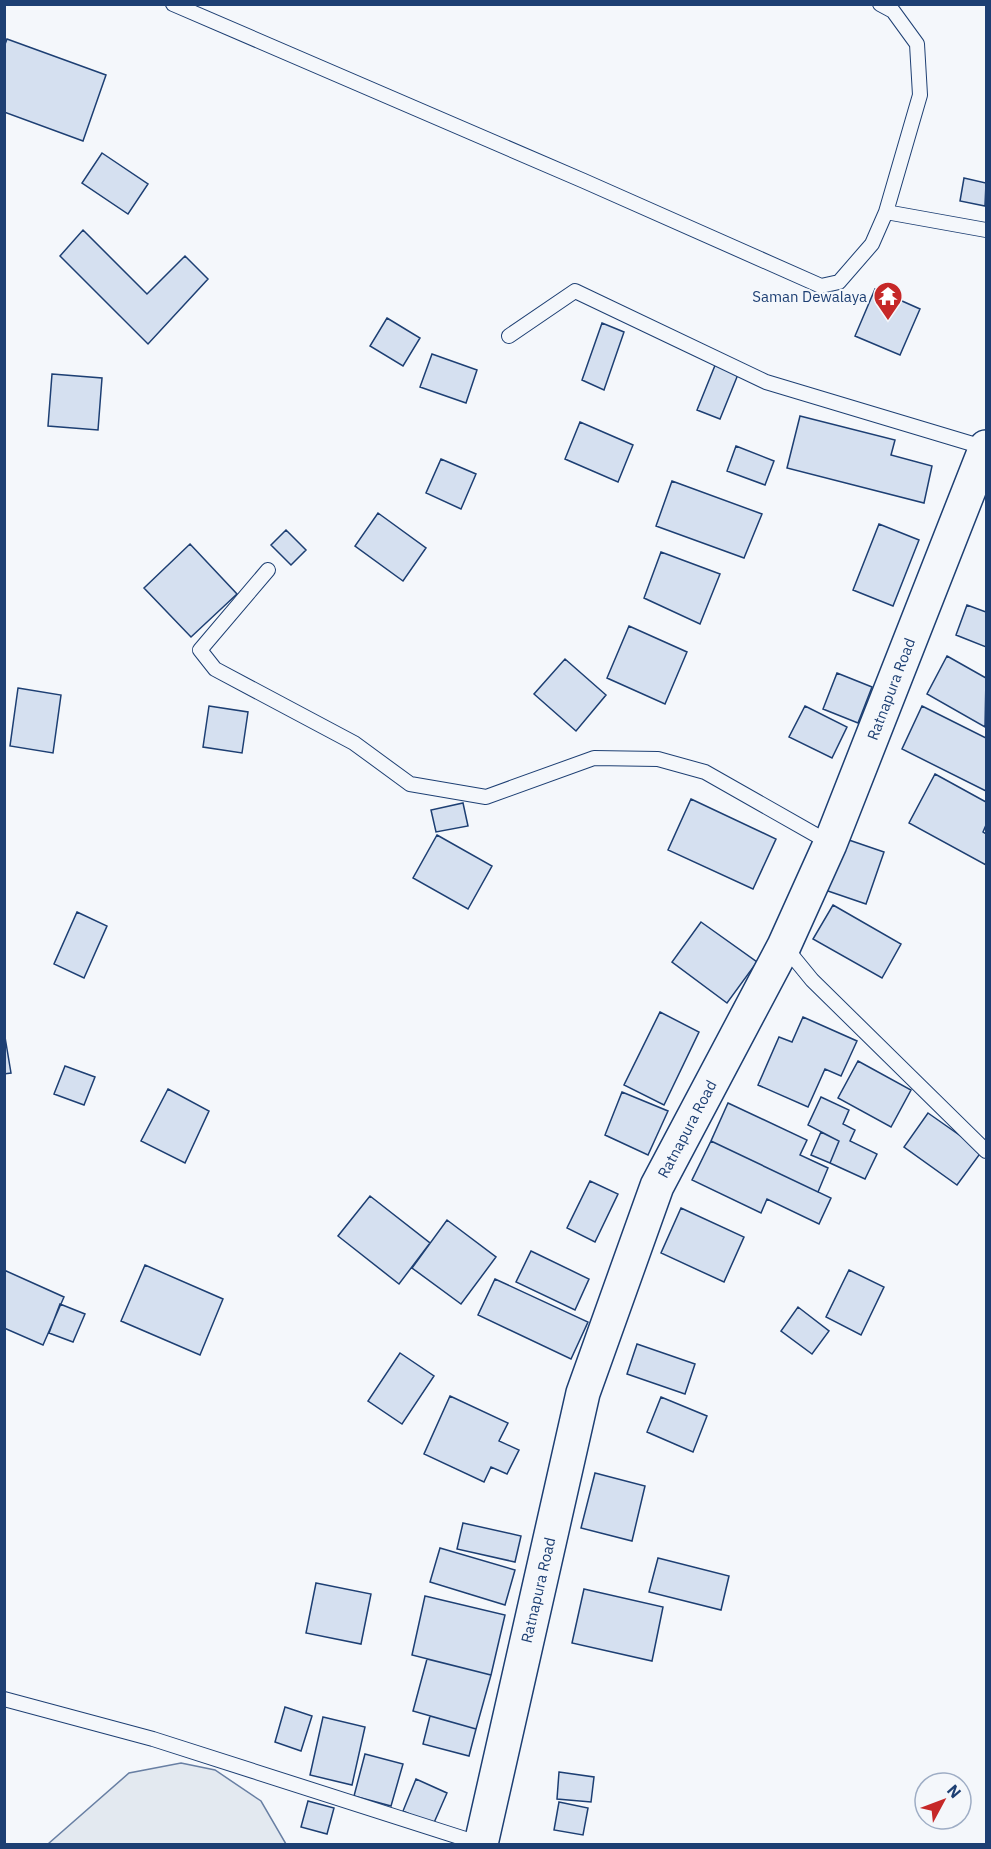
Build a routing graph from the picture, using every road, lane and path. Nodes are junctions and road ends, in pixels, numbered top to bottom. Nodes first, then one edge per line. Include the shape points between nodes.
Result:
1 (173, 4) edge
2 (880, 4) edge
3 (886, 212) junction
4 (987, 230) edge
5 (509, 336) dead end
6 (986, 447) edge
7 (268, 570) dead end
8 (830, 844) junction
9 (784, 946) junction
10 (987, 1151) edge
11 (4, 1699) edge
12 (481, 1845) edge

1 - 3 lane via 821,286 839,282 872,244
2 - 3 lane via 893,11 917,44 920,96
3 - 4 lane
5 - 6 lane via 575,291 766,382
6 - 8 highway, Ratnapura Road
7 - 8 lane via 200,650 215,669 354,743 410,784 486,796 594,758 658,759 705,772
8 - 9 highway, Ratnapura Road
9 - 10 lane via 812,980
9 - 12 highway, Ratnapura Road via 657,1186 583,1393
11 - 12 lane via 153,1739

